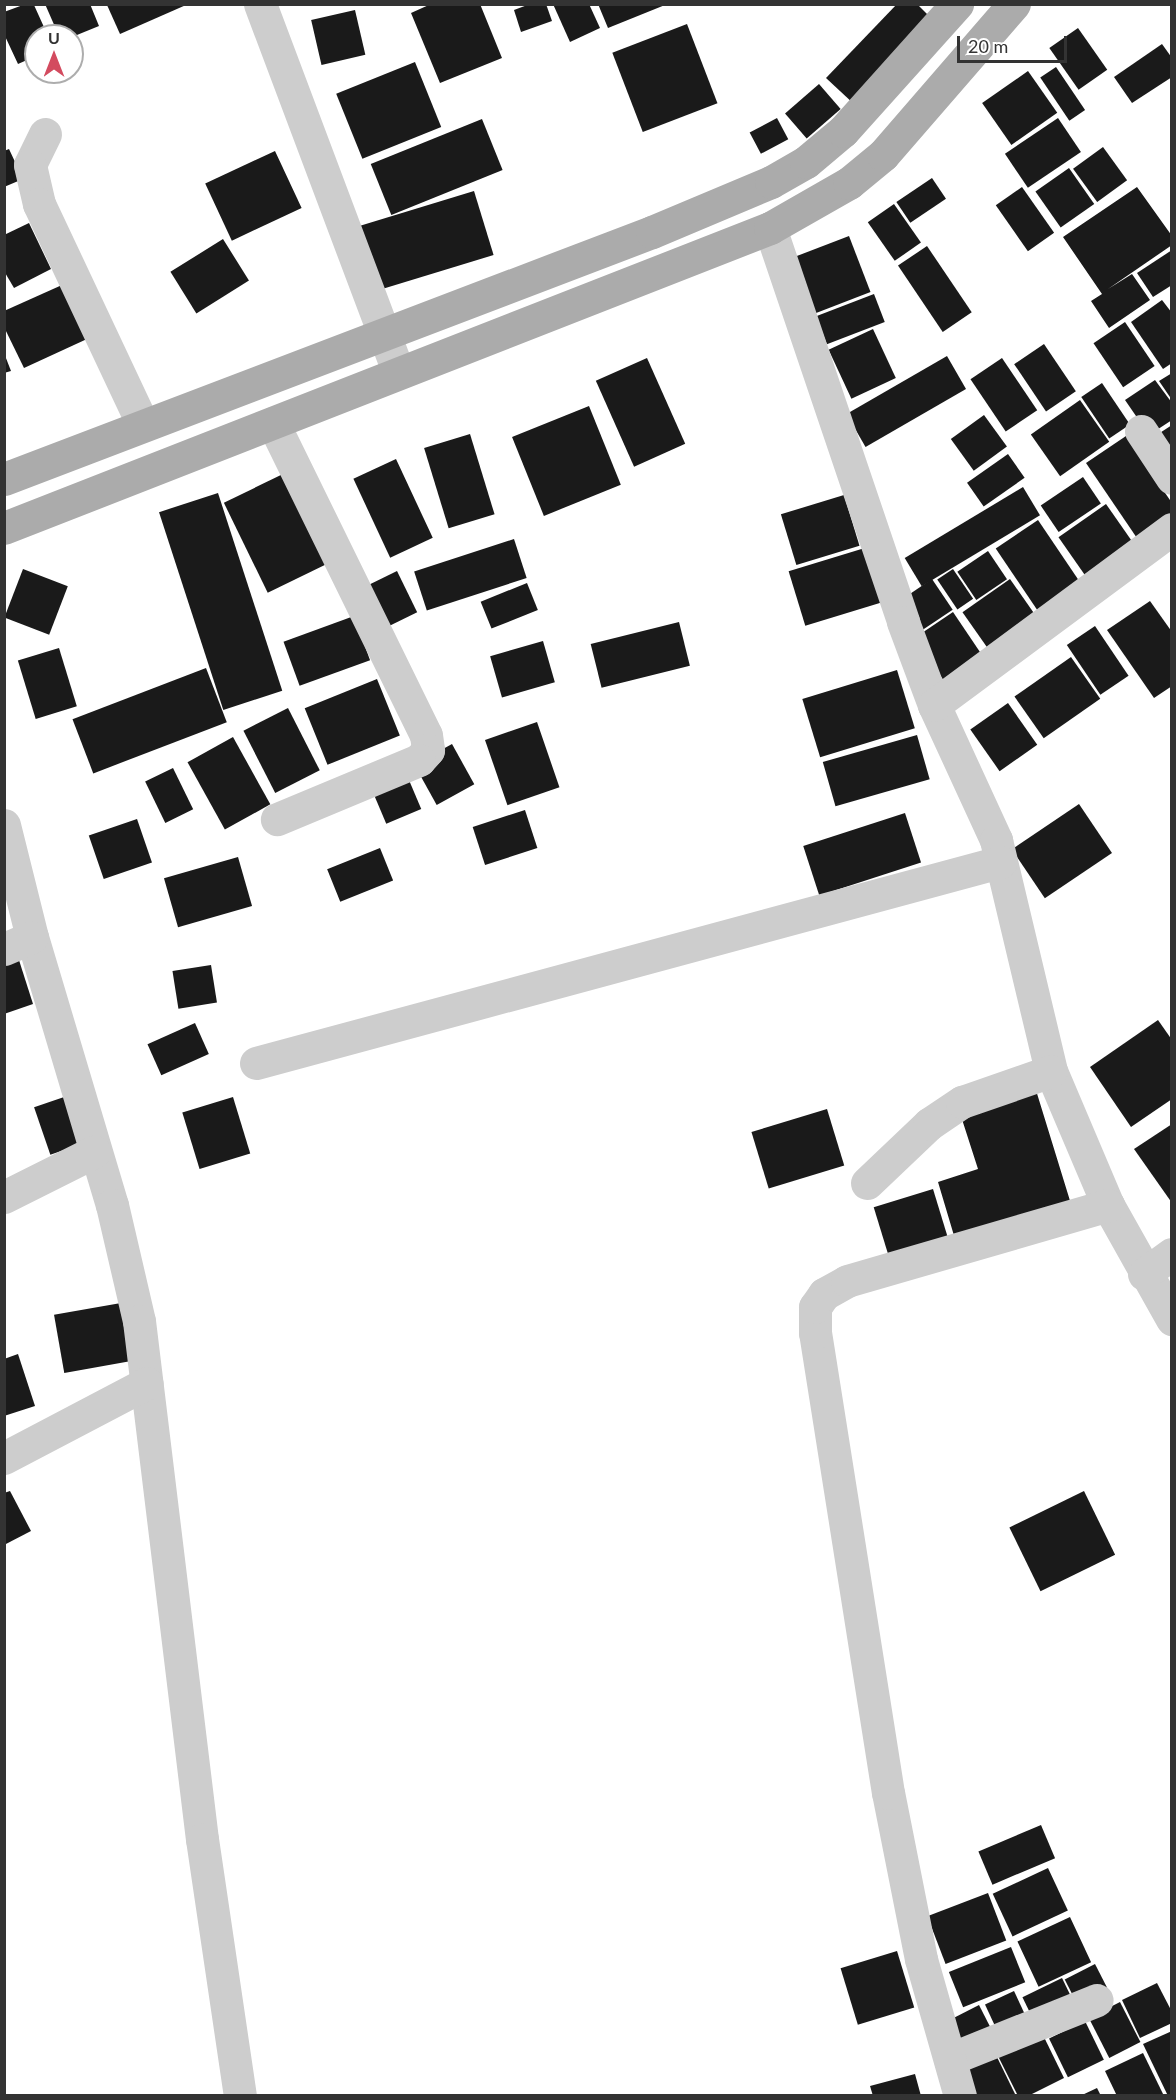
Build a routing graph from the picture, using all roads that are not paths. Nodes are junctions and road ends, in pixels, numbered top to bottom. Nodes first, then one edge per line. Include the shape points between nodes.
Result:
1 (260, 4) edge
2 (957, 4) edge
3 (1014, 4) edge
4 (45, 134) dead end
5 (770, 228) junction
6 (383, 332) junction
7 (399, 373) junction
8 (273, 423) junction
9 (143, 425) junction
10 (1141, 430) dead end
11 (1172, 477) edge
12 (4, 479) edge
13 (4, 528) edge
14 (1172, 529) edge
15 (934, 705) junction
16 (278, 819) dead end
17 (4, 825) edge
18 (1000, 862) junction
19 (18, 943) edge
20 (256, 1063) dead end
21 (1051, 1071) junction
22 (94, 1152) junction
23 (867, 1183) dead end
24 (4, 1197) edge
25 (1108, 1206) junction
26 (1172, 1254) edge
27 (1144, 1274) junction
28 (1172, 1319) edge
29 (147, 1383) junction
30 (4, 1458) edge
31 (1097, 2000) dead end
32 (950, 2059) junction
33 (240, 2096) edge
34 (960, 2096) edge

1 - 6 street
2 - 6 main road via 843,131 806,162 734,200
3 - 5 main road via 883,155 849,183
4 - 9 street via 30,165 39,204
5 - 7 main road
5 - 15 street
6 - 7 street
6 - 9 main road
7 - 8 main road
8 - 13 main road
8 - 16 street via 426,735 428,750 419,760
9 - 12 main road
10 - 11 street
14 - 15 street
15 - 18 street via 981,804
17 - 19 street
18 - 20 street
18 - 21 street
19 - 22 street
21 - 23 street via 962,1102 929,1124
21 - 25 street
22 - 24 street
22 - 29 street via 126,1260
25 - 27 street
25 - 32 street via 847,1281 824,1294 815,1307 815,1333 888,1793 921,1959
26 - 27 street
27 - 28 street
29 - 30 street
29 - 33 street via 202,1839
31 - 32 street
32 - 34 street

